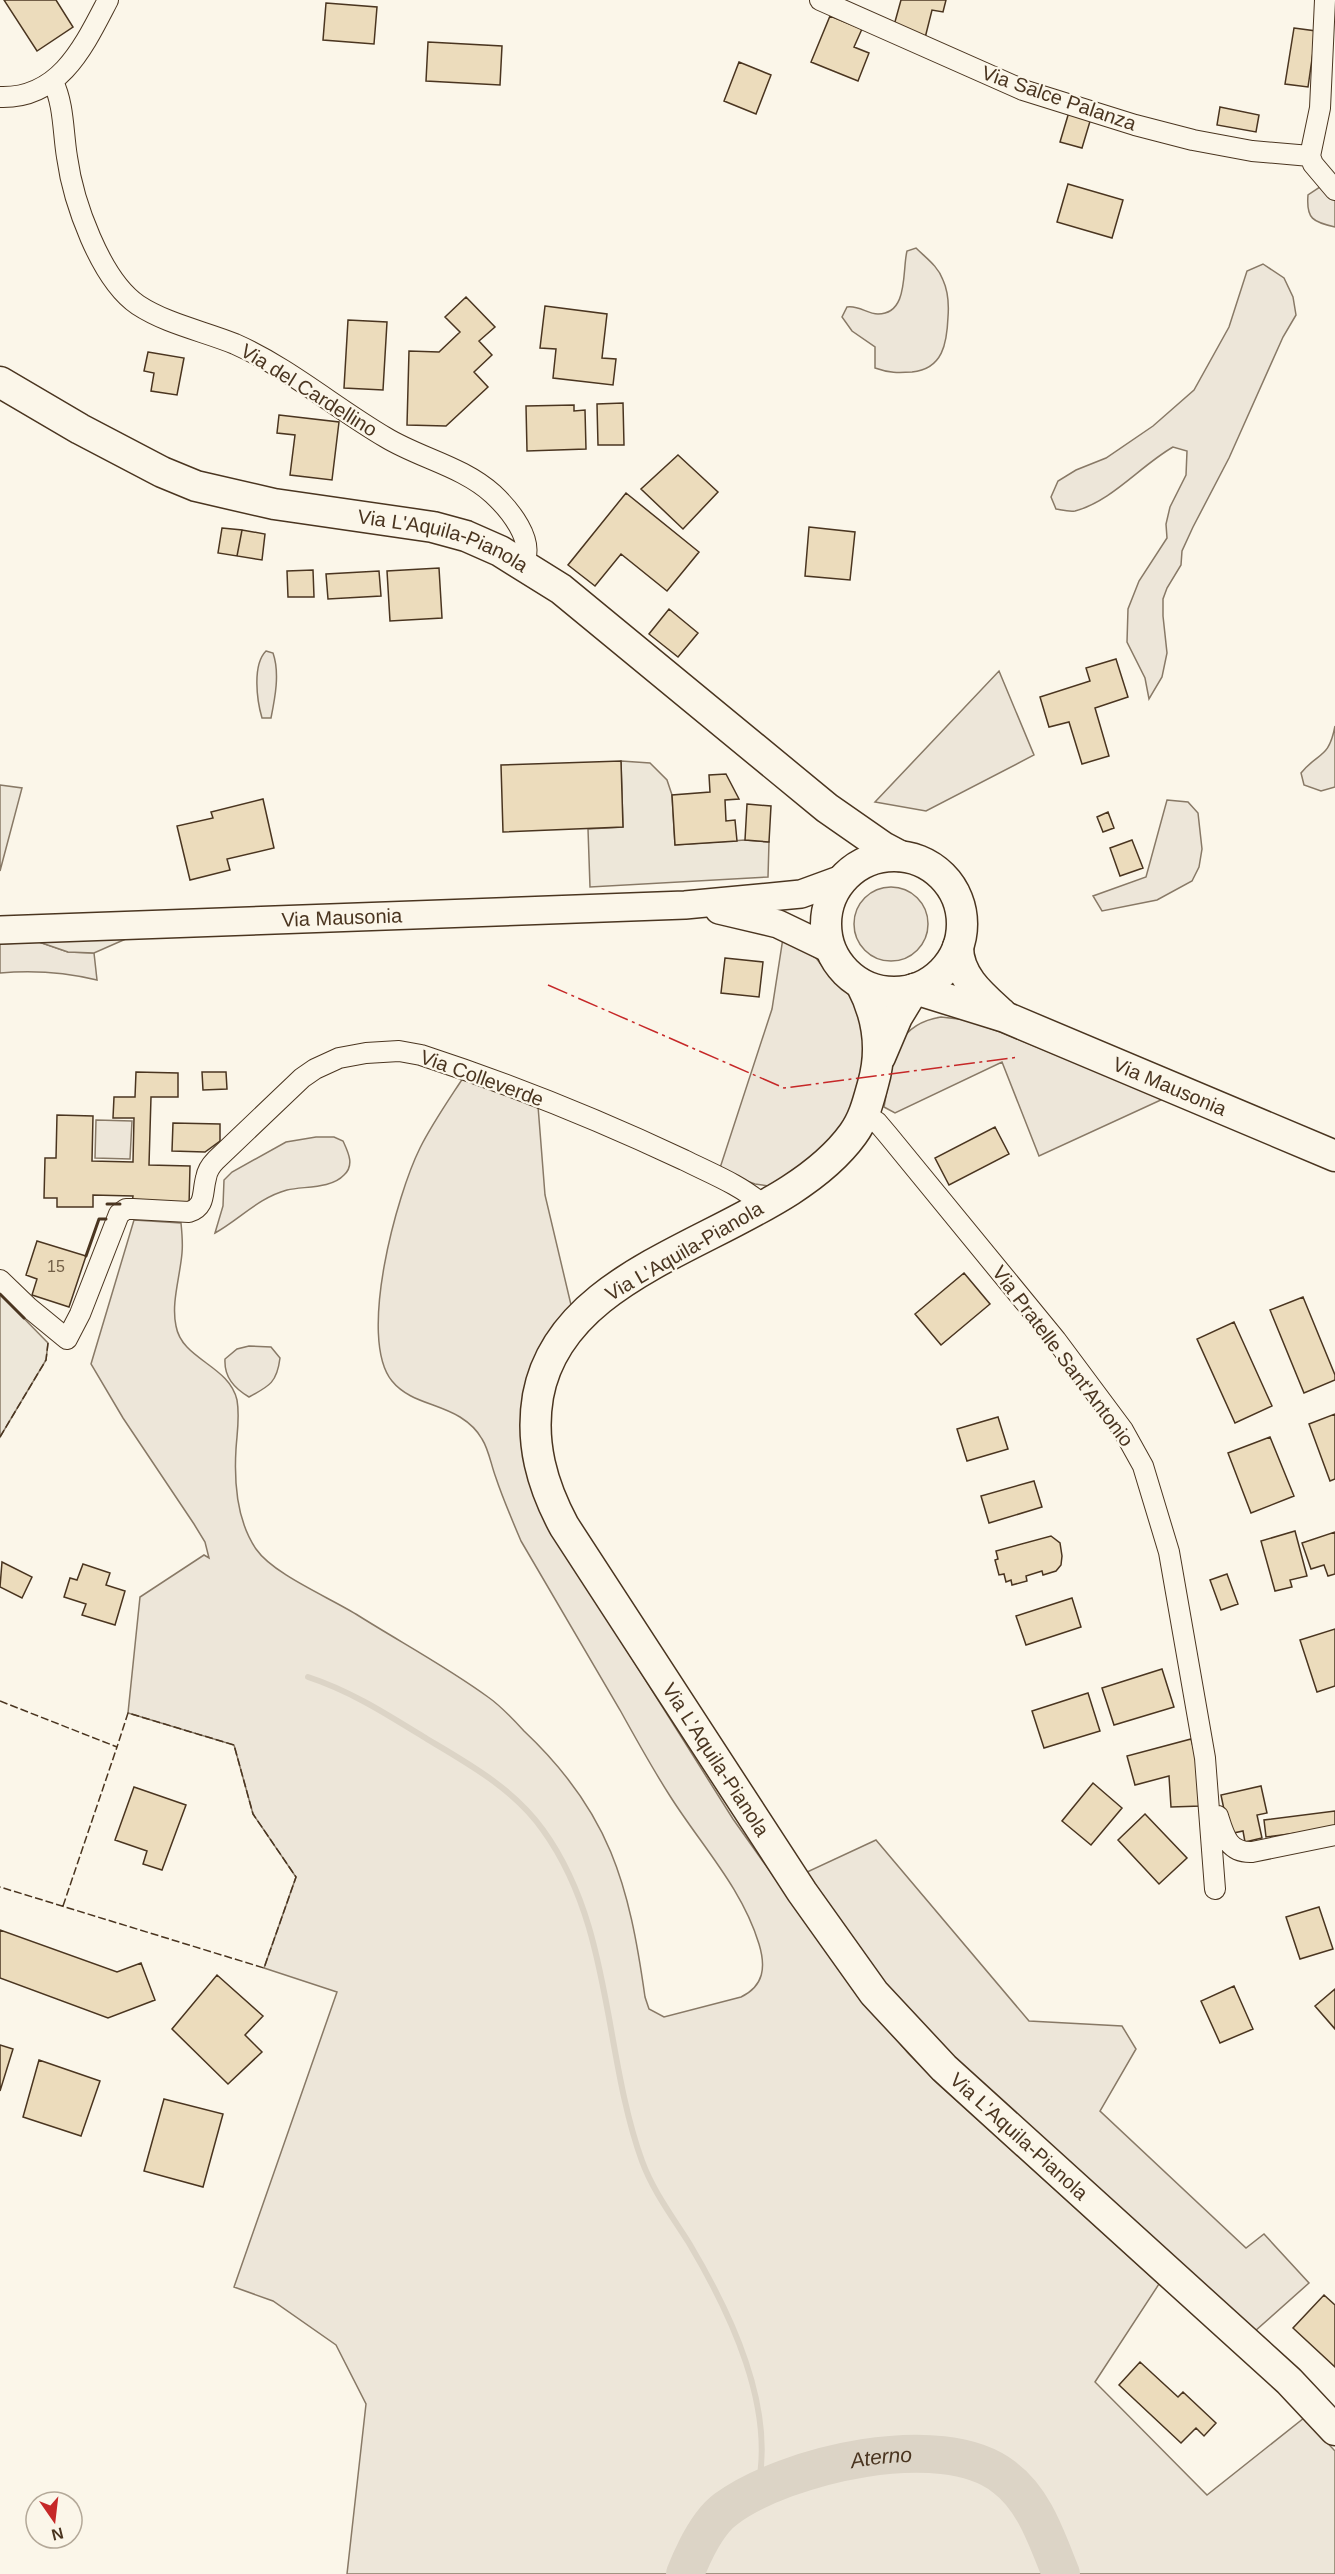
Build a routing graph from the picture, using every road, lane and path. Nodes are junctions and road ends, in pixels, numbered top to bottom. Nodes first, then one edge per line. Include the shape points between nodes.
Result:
1 (108, 0) edge
2 (820, 0) edge
3 (1325, 0) edge
4 (53, 82) junction
5 (0, 97) edge
6 (1310, 156) junction
7 (1335, 190) edge
8 (0, 382) edge
9 (523, 563) junction
10 (827, 808) junction
11 (900, 856) junction
12 (843, 879) junction
13 (685, 905) junction
14 (0, 930) edge
15 (958, 947) junction
16 (830, 949) junction
17 (861, 984) junction
18 (914, 989) junction
19 (1005, 1017) junction
20 (879, 1060) junction
21 (864, 1114) junction
22 (1335, 1156) edge
23 (763, 1205) junction
24 (0, 1280) edge
25 (1210, 1795) junction
26 (1335, 1835) edge
27 (1215, 1889) dead end
28 (1335, 2430) edge

1 - 4 street via 75,56
2 - 6 street, Via Salce Palanza via 1023,90 1193,140
3 - 6 street via 1320,108
4 - 5 street via 33,93
4 - 9 street, Via del Cardellino via 77,200 102,259 120,288 147,310 235,344 271,363 373,430 491,493 525,538 528,552
6 - 7 street
8 - 9 main road, Via L'Aquila-Pianola via 90,434 189,483 274,504 434,527 478,541
9 - 10 main road, Via L'Aquila-Pianola via 572,598
10 - 11 main road, Via L'Aquila-Pianola
10 - 12 main road, Via L'Aquila-Pianola via 844,850
11 - 12 main road via 869,860
11 - 15 main road via 929,865 952,887 962,916
12 - 13 main road, Via Mausonia via 801,894
12 - 16 main road via 827,909
13 - 14 main road, Via Mausonia
13 - 16 main road, Via Mausonia via 765,920
15 - 18 main road via 941,973
15 - 19 main road, Via Mausonia via 965,974
16 - 17 main road via 840,966
17 - 18 main road via 890,992
17 - 20 main road, Via L'Aquila-Pianola via 875,1021
18 - 19 main road, Via Mausonia
18 - 20 main road, Via L'Aquila-Pianola
19 - 22 main road, Via Mausonia
20 - 21 main road, Via L'Aquila-Pianola
21 - 23 main road, Via L'Aquila-Pianola via 834,1156
21 - 25 street, Via Pratelle Sant'Antonio via 877,1122 1056,1340 1134,1448 1151,1489 1169,1552
23 - 24 street, Via Colleverde via 700,1168 590,1118 422,1055 375,1052 339,1058 302,1078 216,1160 208,1170 197,1209 126,1209 118,1214 67,1339
23 - 28 main road, Via L'Aquila-Pianola via 624,1283 581,1316 564,1335 544,1373 535,1424 541,1473 554,1508 802,1892 889,2011 944,2068 1289,2381
25 - 26 street via 1226,1839 1232,1848 1242,1852
25 - 27 street, Via Pratelle Sant'Antonio

